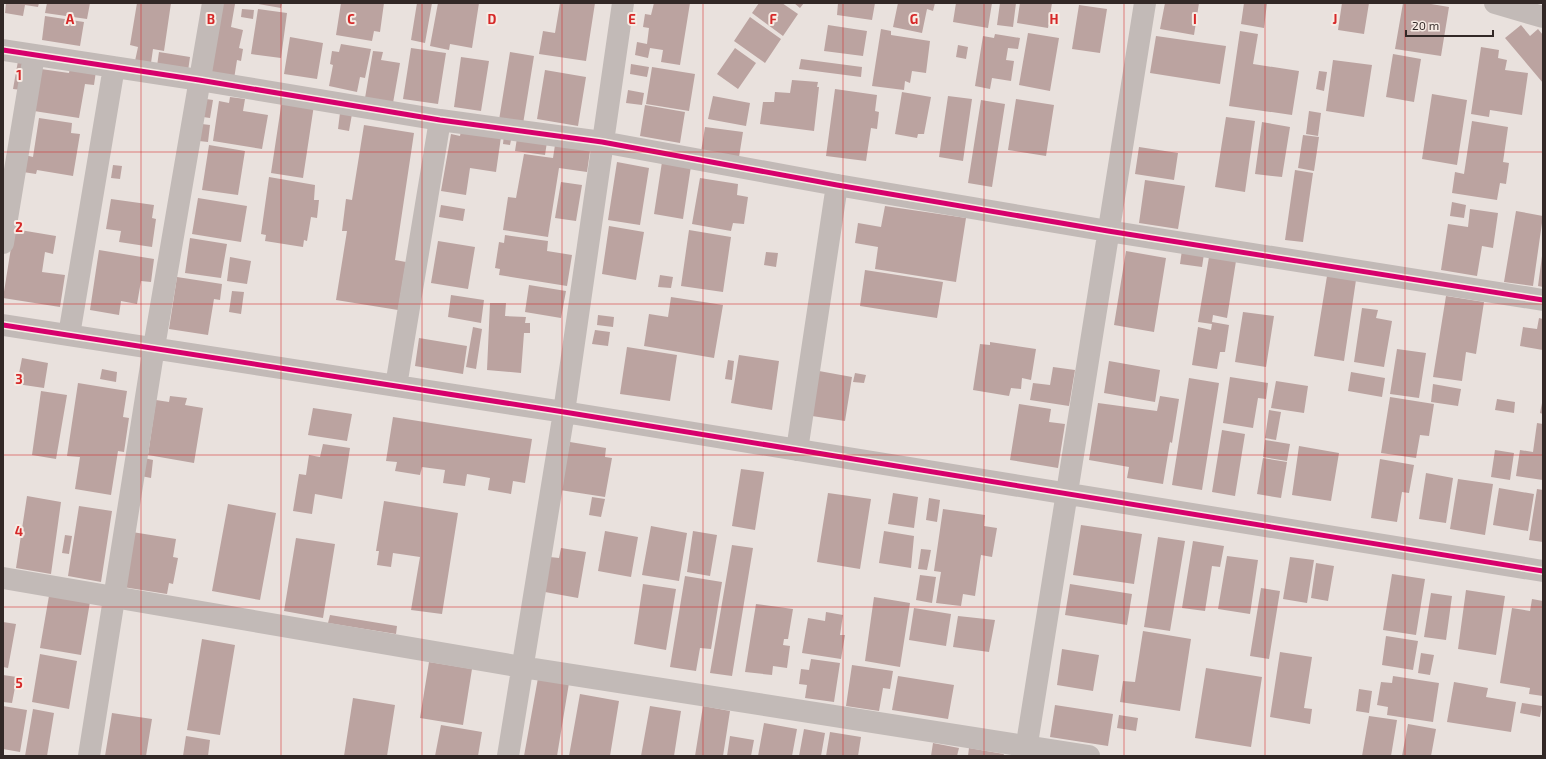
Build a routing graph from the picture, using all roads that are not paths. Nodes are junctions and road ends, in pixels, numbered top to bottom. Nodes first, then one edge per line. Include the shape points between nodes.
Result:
1 (213, 3) edge
2 (623, 3) edge
3 (1145, 3) edge
4 (1495, 3) edge
5 (1522, 7) edge
6 (1543, 17) edge
7 (3, 50) edge
8 (34, 55) junction
9 (114, 67) junction
10 (199, 80) junction
11 (440, 120) junction
12 (602, 142) junction
13 (837, 185) junction
14 (1108, 231) junction
15 (3, 243) edge
16 (1543, 300) edge
17 (3, 325) edge
18 (69, 336) junction
19 (154, 347) junction
20 (396, 386) junction
21 (564, 412) junction
22 (797, 450) junction
23 (1068, 493) junction
24 (1543, 571) edge
25 (3, 578) edge
26 (114, 597) junction
27 (522, 667) junction
28 (1026, 751) edge
29 (89, 756) edge
30 (508, 756) edge
31 (1089, 756) edge

1 - 10 street
2 - 12 street
3 - 14 street
4 - 5 street
5 - 6 street
7 - 8 street
8 - 9 street
8 - 15 street
9 - 10 street
9 - 18 street
10 - 11 street
10 - 19 street
11 - 12 street
11 - 20 street
12 - 13 street
12 - 21 street
13 - 14 street
13 - 22 street
14 - 16 street
14 - 23 street
17 - 18 street
18 - 19 street
19 - 20 street
19 - 26 street
20 - 21 street
21 - 22 street
21 - 27 street
22 - 23 street
23 - 24 street
23 - 28 street
25 - 26 street
26 - 27 street
26 - 29 street
27 - 28 street
27 - 30 street
28 - 31 street

